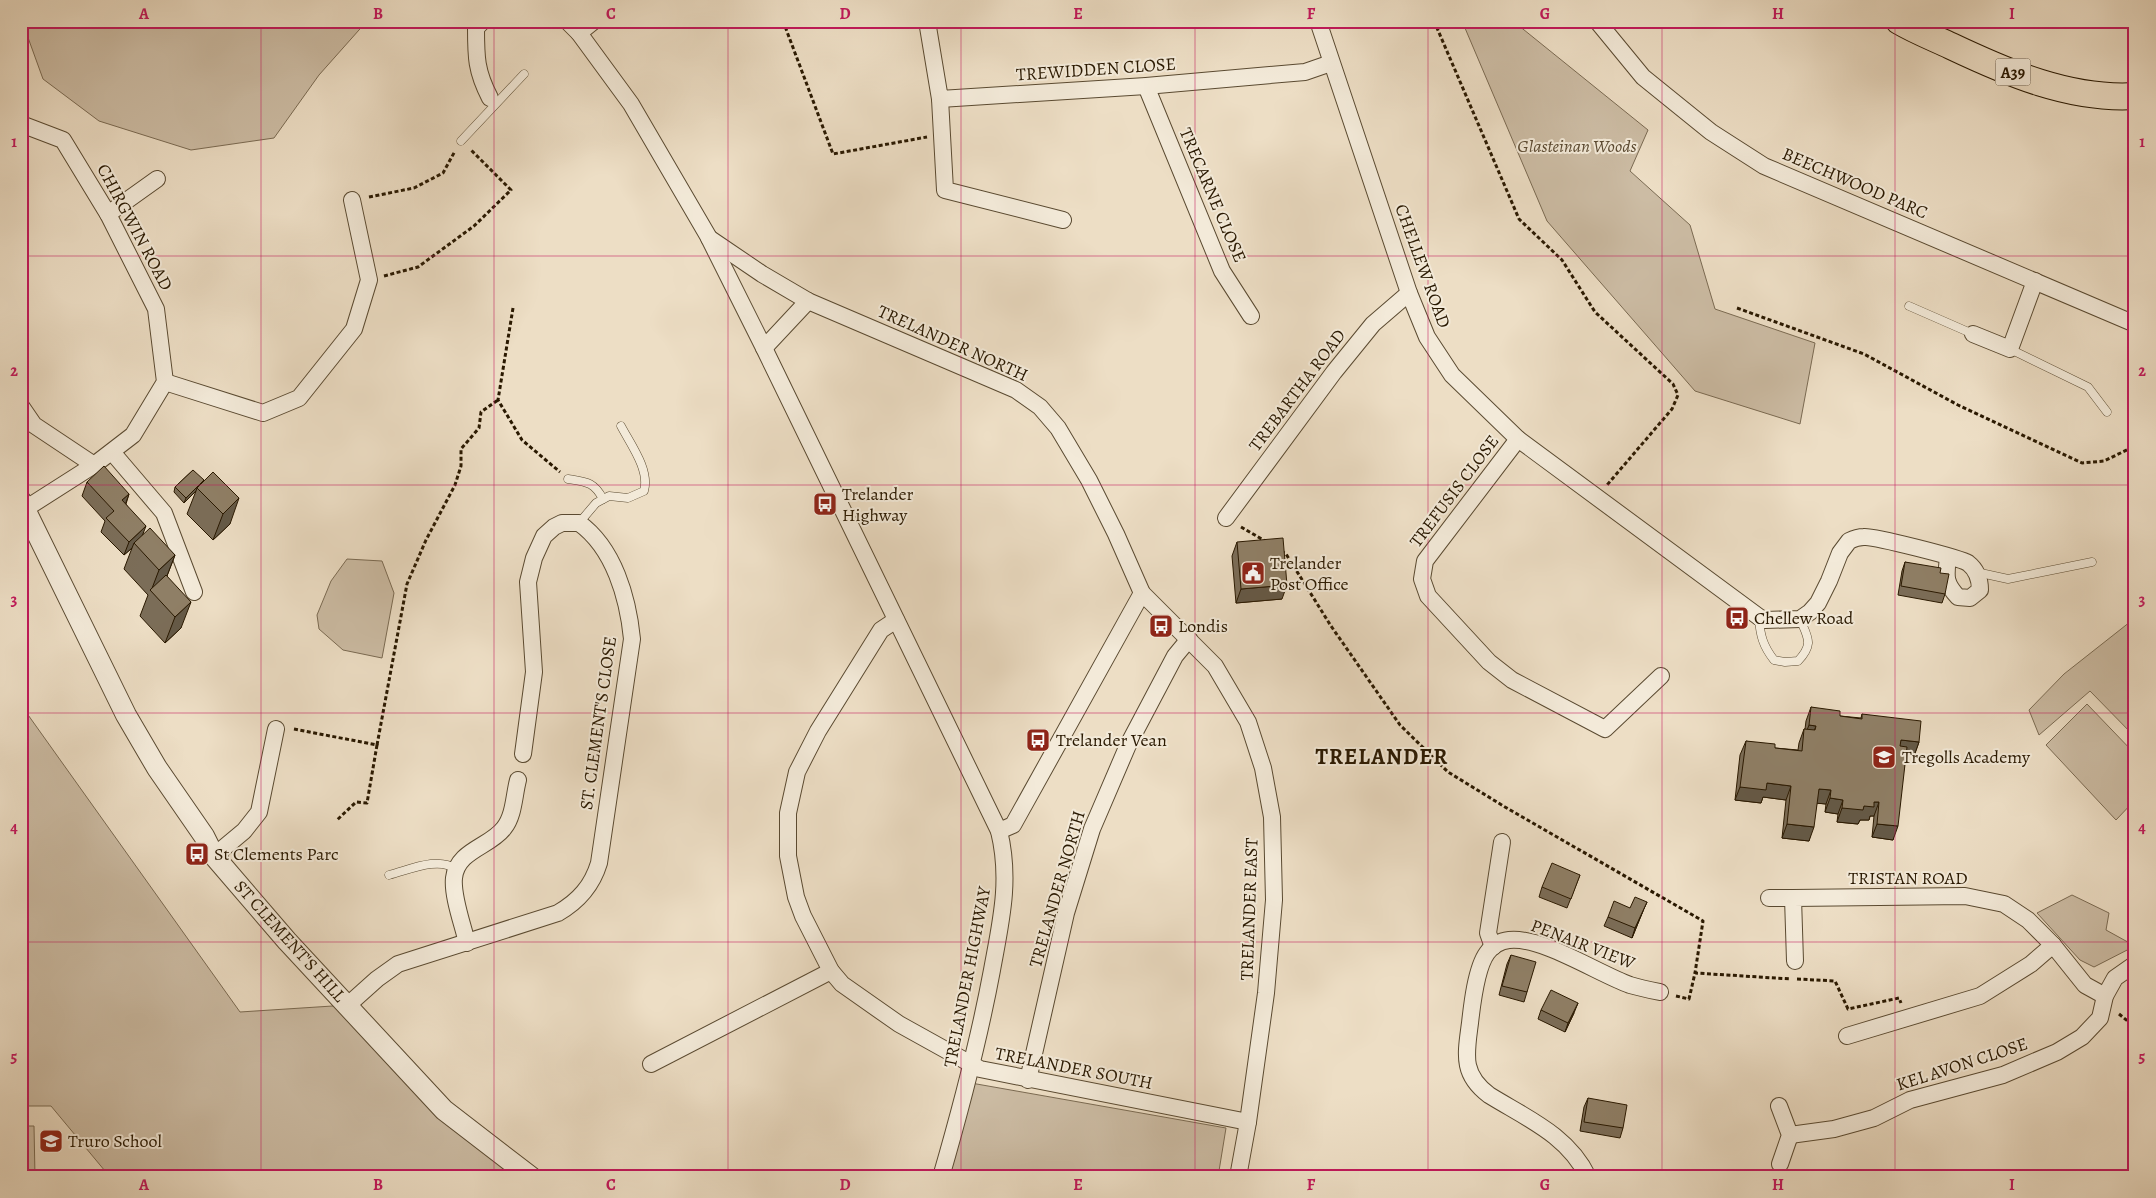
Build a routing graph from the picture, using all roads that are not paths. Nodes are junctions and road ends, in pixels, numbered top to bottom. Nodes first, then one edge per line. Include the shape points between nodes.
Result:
1 (483, 21) edge
2 (567, 21) edge
3 (594, 21) edge
4 (928, 21) edge
5 (1318, 21) edge
6 (1597, 21) edge
7 (1899, 21) edge
8 (580, 33) junction
9 (1331, 63) junction
10 (524, 74) dead end
11 (1146, 86) junction
12 (2135, 96) edge
13 (940, 99) junction
14 (492, 101) junction
15 (21, 124) edge
16 (461, 141) road end
17 (157, 180) dead end
18 (352, 200) road end
19 (108, 214) junction
20 (1063, 220) dead end
21 (708, 236) junction
22 (2035, 281) junction
23 (1409, 293) junction
24 (808, 302) junction
25 (1909, 306) dead end
26 (1251, 316) dead end
27 (2135, 324) edge
28 (1973, 334) joint
29 (764, 348) junction
30 (2010, 349) junction
31 (165, 382) junction
32 (21, 406) edge
33 (2107, 412) dead end
34 (621, 426) dead end
35 (1518, 439) junction
36 (112, 452) junction
37 (94, 465) junction
38 (568, 478) road end
39 (603, 499) junction
40 (23, 505) edge
41 (1226, 518) road end
42 (580, 523) junction
43 (1948, 557) junction
44 (2092, 562) dead end
45 (1976, 572) junction
46 (194, 592) dead end
47 (1142, 592) junction
48 (1759, 617) junction
49 (1800, 619) junction
50 (896, 620) junction
51 (1189, 639) junction
52 (1661, 676) dead end
53 (276, 729) road end
54 (522, 754) dead end
55 (518, 780) dead end
56 (998, 830) junction
57 (1502, 842) dead end
58 (214, 856) junction
59 (456, 869) junction
60 (390, 875) dead end
61 (1769, 898) dead end
62 (1793, 898) junction
63 (467, 942) junction
64 (1493, 946) junction
65 (2053, 946) junction
66 (1795, 961) dead end
67 (2135, 964) edge
68 (831, 971) junction
69 (1660, 992) road end
70 (2105, 996) junction
71 (348, 1005) junction
72 (1847, 1036) dead end
73 (651, 1064) dead end
74 (973, 1064) junction
75 (1028, 1080) junction
76 (1779, 1106) dead end
77 (1248, 1122) junction
78 (1790, 1135) junction
79 (1780, 1164) dead end
80 (531, 1177) edge
81 (941, 1177) edge
82 (1238, 1177) edge
83 (1588, 1177) edge

1 - 14 street via 476,28 476,61 480,80
2 - 8 street, TRELANDER HIGHWAY
3 - 8 street
4 - 13 street
5 - 9 street, CHELLEW ROAD
6 - 22 street, BEECHWOOD PARC via 1643,77 1711,132 1764,166
7 - 12 highway, A39 via 1970,55 2038,82 2087,94
8 - 21 street, TRELANDER HIGHWAY via 631,104
9 - 11 street, TREWIDDEN CLOSE via 1305,72
9 - 23 street, CHELLEW ROAD
10 - 14 lane
11 - 13 street, TREWIDDEN CLOSE
11 - 26 street, TRECARNE CLOSE via 1222,270
13 - 20 street via 945,190
14 - 16 lane
15 - 19 street, CHIRGWIN ROAD via 63,140
17 - 19 street
18 - 31 street via 369,280 354,329 300,398 263,413
19 - 31 street, CHIRGWIN ROAD via 156,309
21 - 24 street, TRELANDER NORTH
21 - 29 street, TRELANDER HIGHWAY
22 - 27 street, BEECHWOOD PARC
22 - 30 street
23 - 35 street, CHELLEW ROAD via 1427,337 1452,374
23 - 41 street, TREBARTHA ROAD via 1374,324 1334,372
24 - 29 street
24 - 47 street, TRELANDER NORTH via 1016,390 1040,407 1058,428 1089,480
25 - 28 lane
28 - 30 street
29 - 50 street, TRELANDER HIGHWAY
30 - 33 lane via 2088,387
31 - 36 street via 133,435
32 - 37 street via 34,425
34 - 39 lane via 647,482 644,491 628,498 609,496
35 - 48 street, CHELLEW ROAD
35 - 52 street, TREFUSIS CLOSE via 1425,561 1422,578 1428,596 1489,662 1512,680 1605,728
36 - 37 street
36 - 46 street via 164,513
37 - 40 street
38 - 39 lane via 597,488
39 - 42 lane
40 - 58 street, ST CLEMENT'S HILL via 126,715
42 - 54 street via 562,523 554,527 544,536 534,558 528,582 534,672
42 - 63 street, ST. CLEMENT'S CLOSE via 595,536 614,569 626,604 632,639 600,863 588,887 564,910
43 - 45 street via 1967,563
43 - 45 street via 1945,578 1958,597 1970,598 1980,590
43 - 49 street via 1865,537 1848,540 1818,603
44 - 45 lane via 2008,579
47 - 51 street, TRELANDER EAST
47 - 56 street via 1013,825
48 - 49 street via 1765,620
48 - 49 lane via 1764,648 1774,660 1786,662 1798,661 1807,652 1808,640
50 - 56 street, TRELANDER HIGHWAY
50 - 68 street, TRELANDER SOUTH via 881,630 818,731 797,772 791,793 787,835 791,876 803,916
51 - 75 street, TRELANDER NORTH via 1175,656 1128,745 1092,829 1066,914
51 - 77 street, TRELANDER EAST via 1215,666 1248,722 1263,768 1272,817 1274,900 1266,993
53 - 58 street via 259,812 244,831
55 - 59 street via 506,826 496,837 466,856
56 - 74 street, TRELANDER HIGHWAY via 1005,866 1004,906
57 - 64 street via 1488,933
58 - 71 street, ST CLEMENT'S HILL via 287,941
59 - 60 lane via 449,864 437,864
59 - 63 street via 454,885
61 - 62 street, TRISTAN ROAD
62 - 65 street, TRISTAN ROAD via 1965,896 2004,904 2028,920
62 - 66 street
63 - 71 street, ST. CLEMENT'S CLOSE via 398,964
64 - 69 street, PENAIR VIEW via 1510,940 1543,946 1630,985
64 - 83 street via 1481,965 1471,1014 1466,1058 1470,1075 1481,1089 1563,1142
65 - 70 street, TRISTAN ROAD via 2085,985
65 - 72 street via 1980,996
67 - 70 street, KEL AVON CLOSE via 2116,978
68 - 73 street
68 - 74 street, TRELANDER SOUTH via 842,984 899,1024
70 - 78 street, KEL AVON CLOSE via 2100,1018 2082,1037 2057,1052 2003,1075 1910,1100 1874,1118 1834,1129
71 - 80 street, ST CLEMENT'S HILL via 444,1110
74 - 75 street, TRELANDER SOUTH via 980,1069
74 - 81 street, TRELANDER HIGHWAY
75 - 77 street, TRELANDER SOUTH
76 - 78 street
77 - 82 street, TRELANDER EAST
78 - 79 street

